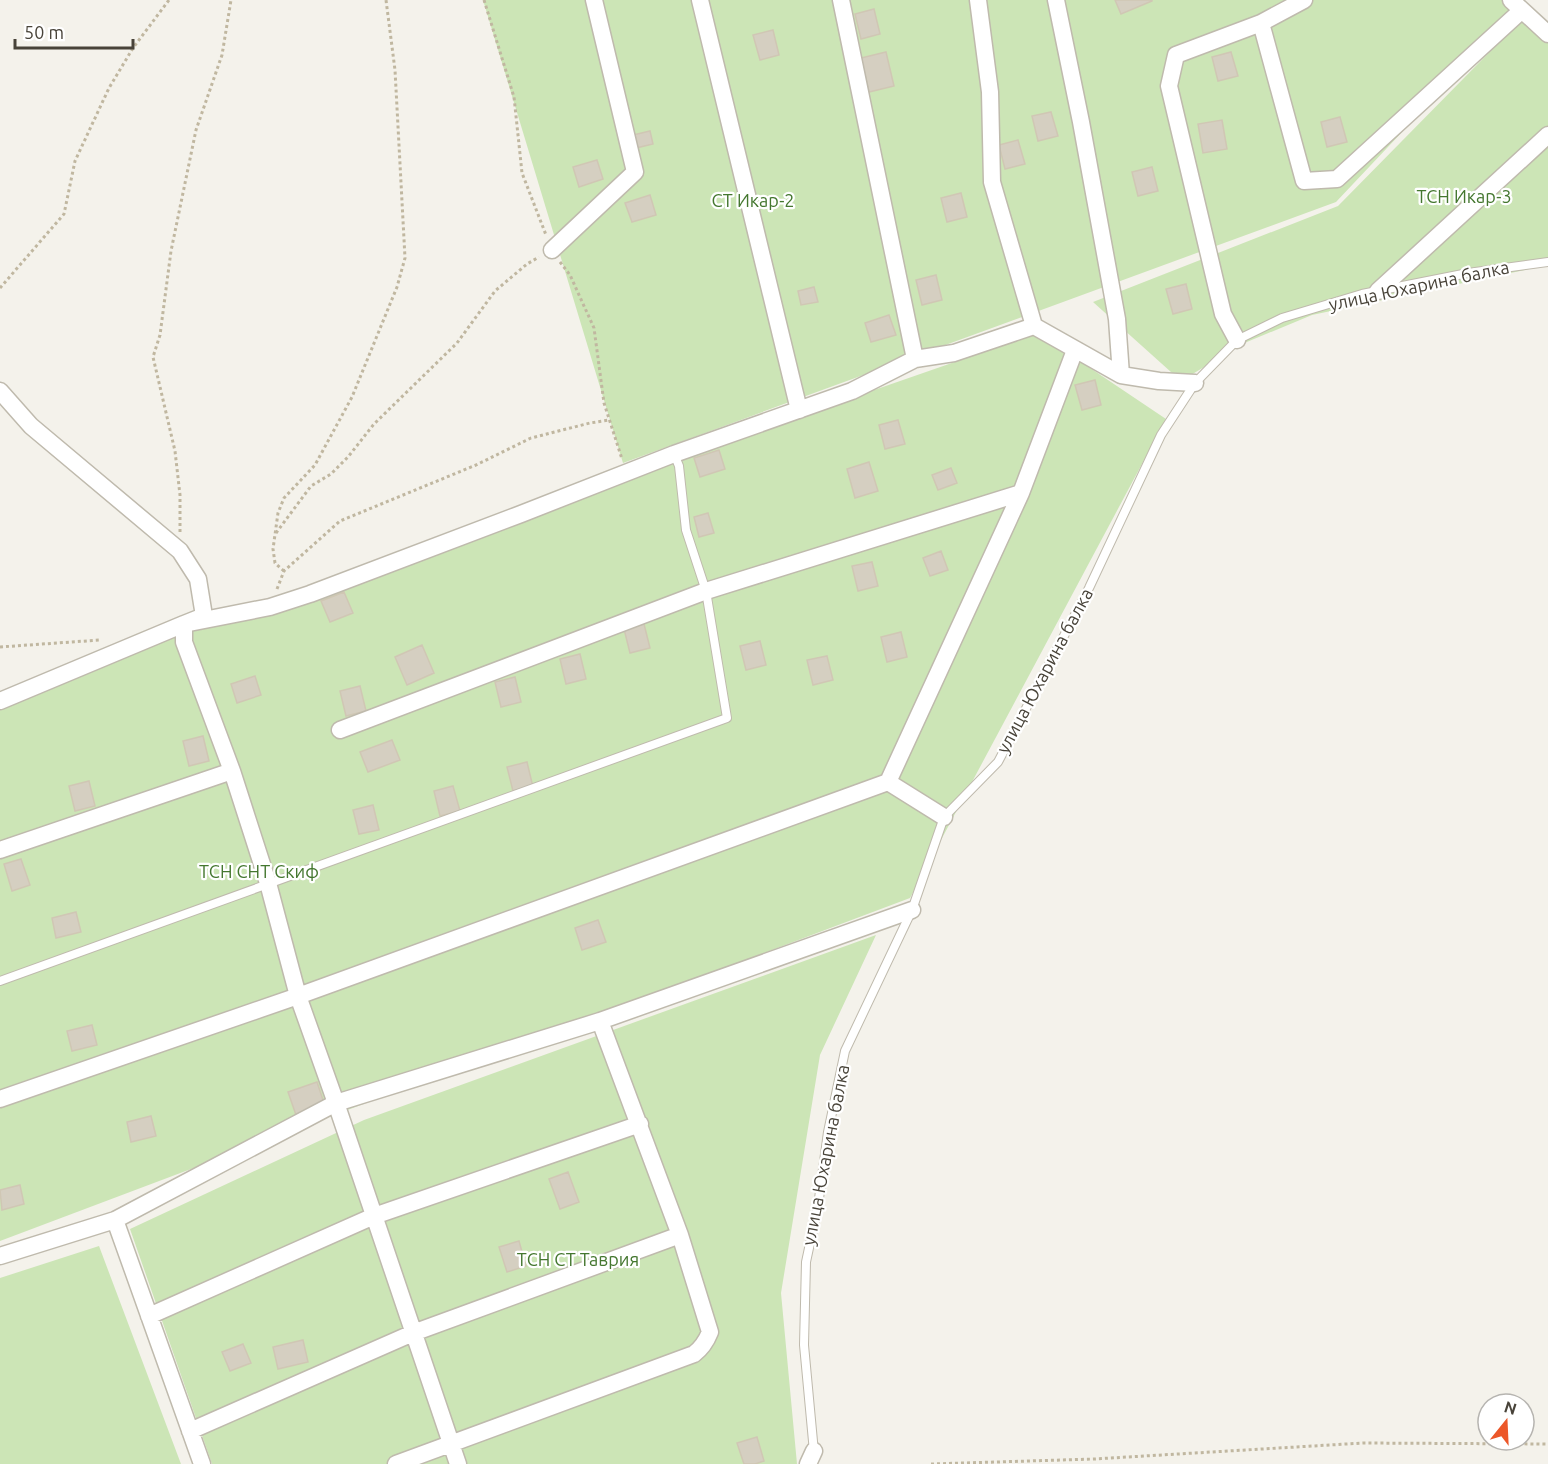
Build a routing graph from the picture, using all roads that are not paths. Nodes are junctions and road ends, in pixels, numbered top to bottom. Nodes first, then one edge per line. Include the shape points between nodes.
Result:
1 (594, 0) edge
2 (700, 0) edge
3 (842, 0) edge
4 (978, 0) edge
5 (1056, 0) edge
6 (1304, 0) edge
7 (1516, 5) edge
8 (1261, 22) junction
9 (1548, 34) edge
10 (1548, 135) edge
11 (552, 250) road end
12 (1548, 262) edge
13 (1378, 291) junction
14 (1034, 326) junction
15 (1237, 340) junction
16 (1075, 350) junction
17 (915, 359) junction
18 (1121, 375) junction
19 (1195, 383) junction
20 (0, 391) edge
21 (799, 410) junction
22 (674, 454) junction
23 (1021, 493) junction
24 (706, 591) junction
25 (184, 624) junction
26 (0, 701) edge
27 (340, 730) dead end
28 (232, 771) junction
29 (888, 782) junction
30 (944, 817) junction
31 (0, 850) edge
32 (268, 883) junction
33 (912, 910) junction
34 (0, 981) edge
35 (298, 996) junction
36 (600, 1021) junction
37 (0, 1099) edge
38 (336, 1102) junction
39 (640, 1124) junction
40 (374, 1216) junction
41 (115, 1220) junction
42 (680, 1234) junction
43 (0, 1256) edge
44 (149, 1316) junction
45 (414, 1333) junction
46 (190, 1431) junction
47 (451, 1443) junction
48 (813, 1460) edge
49 (202, 1464) edge
50 (396, 1464) edge
51 (458, 1464) edge

1 - 11 street via 635,172
2 - 21 street
3 - 17 street
4 - 14 street via 990,92 992,182
5 - 18 street via 1117,319
6 - 8 street
7 - 8 street via 1337,179 1304,181
7 - 9 street
8 - 15 street via 1176,55 1169,86 1223,314
10 - 13 street
12 - 13 lane, улица Юхарина балка
13 - 15 lane, улица Юхарина балка via 1282,318
14 - 16 street
14 - 17 street via 954,353
15 - 19 lane, улица Юхарина балка
16 - 18 street
16 - 23 street
17 - 21 street via 852,391
18 - 19 street
19 - 30 lane, улица Юхарина балка via 1161,435 1089,588 998,762
20 - 25 street via 31,426 180,551 198,579 204,616
21 - 22 street
22 - 24 lane via 679,466 686,530
22 - 25 street via 408,558 270,607
23 - 24 street
23 - 29 street
24 - 27 street
24 - 32 lane via 727,718
25 - 26 street
25 - 28 street via 184,642
28 - 31 street
28 - 32 street
29 - 30 street
29 - 35 street
30 - 33 lane, улица Юхарина балка
32 - 34 lane
32 - 35 street
33 - 36 street
33 - 48 lane, улица Юхарина балка via 845,1051 828,1132 806,1262 804,1346
35 - 37 street
35 - 38 street
36 - 38 street
36 - 39 street
38 - 40 street
38 - 41 street
39 - 40 street
39 - 42 street
40 - 44 street
40 - 45 street
41 - 43 street
41 - 44 street
42 - 45 street
42 - 47 street via 710,1332 701,1348 694,1354
44 - 46 street
45 - 46 street
45 - 47 street
46 - 49 street
47 - 50 street
47 - 51 street

